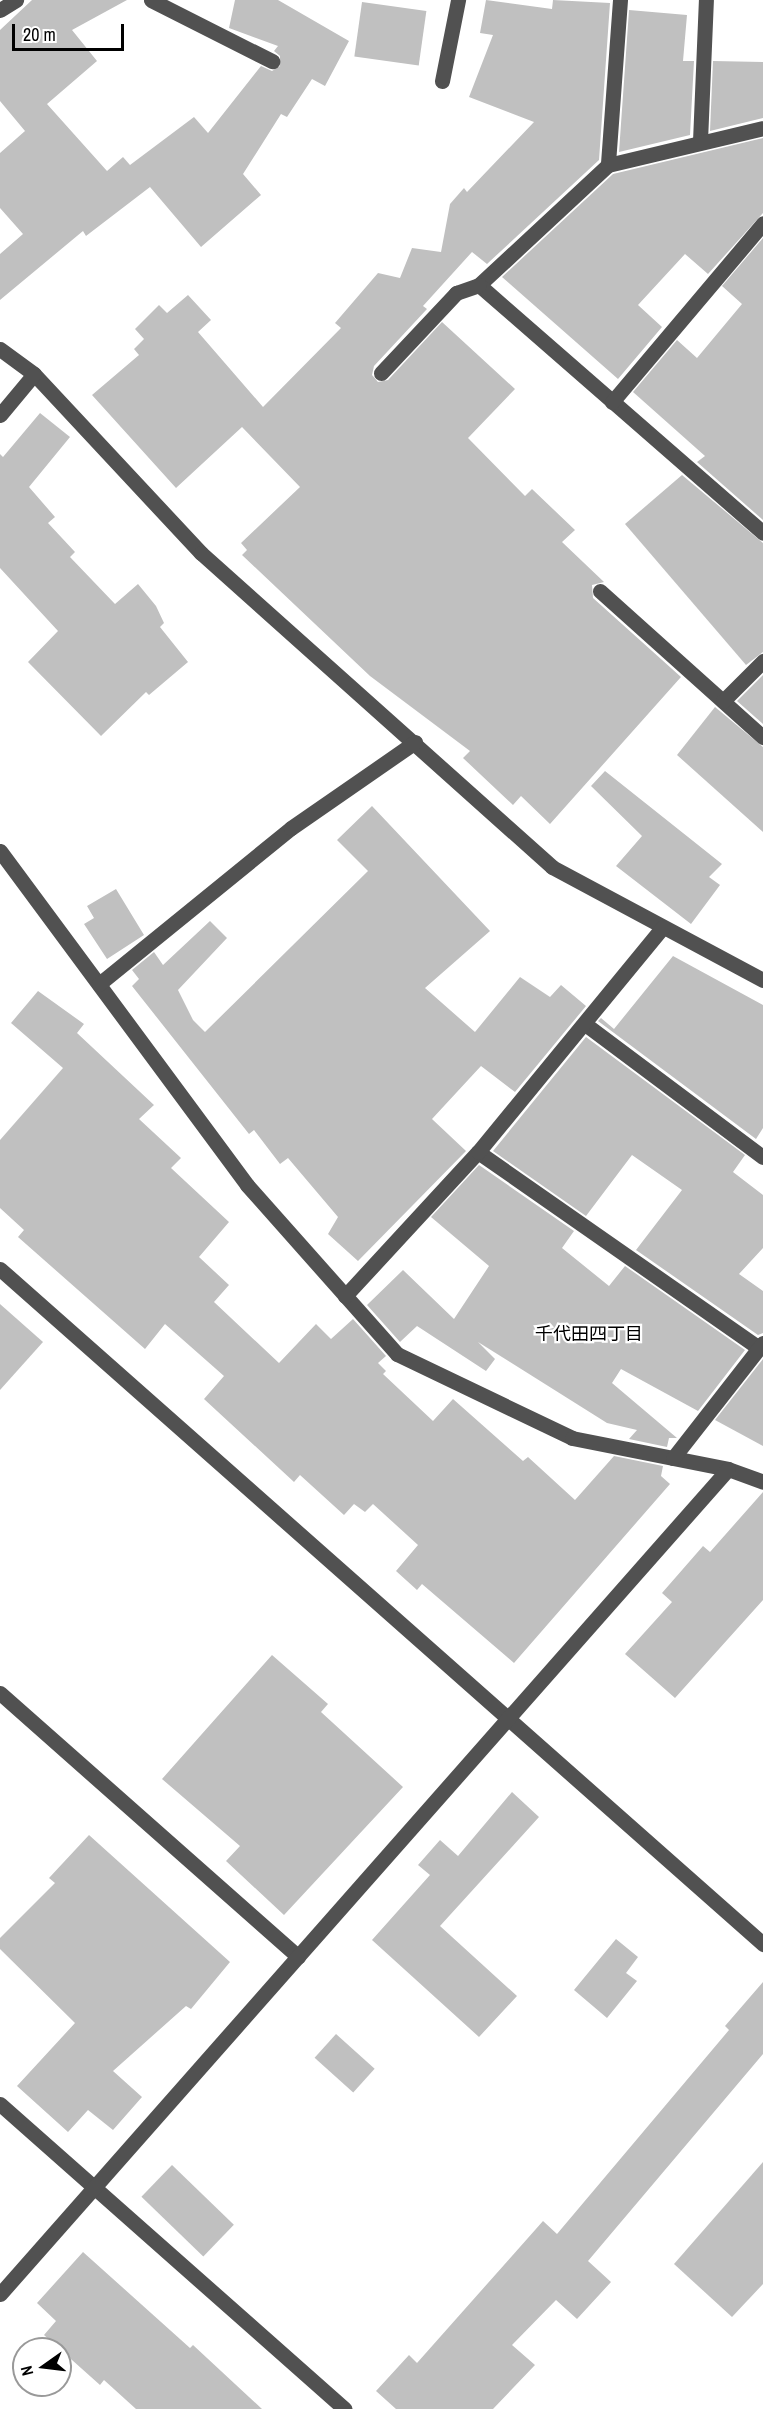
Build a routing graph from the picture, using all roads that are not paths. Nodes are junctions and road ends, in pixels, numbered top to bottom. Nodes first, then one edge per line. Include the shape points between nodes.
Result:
1 (16, 0) edge
2 (151, 0) edge
3 (458, 0) edge
4 (620, 0) edge
5 (706, 0) edge
6 (0, 10) edge
7 (272, 62) dead end
8 (442, 81) dead end
9 (763, 128) edge
10 (700, 141) junction
11 (608, 165) junction
12 (763, 224) edge
13 (479, 285) junction
14 (0, 349) edge
15 (381, 373) dead end
16 (34, 374) junction
17 (612, 402) junction
18 (0, 415) edge
19 (763, 533) edge
20 (600, 591) dead end
21 (763, 661) edge
22 (723, 701) junction
23 (763, 737) edge
24 (415, 742) junction
25 (0, 851) edge
26 (663, 927) junction
27 (763, 980) edge
28 (99, 984) junction
29 (585, 1024) junction
30 (478, 1152) junction
31 (763, 1157) edge
32 (0, 1269) edge
33 (345, 1296) junction
34 (761, 1345) edge
35 (673, 1458) junction
36 (728, 1469) junction
37 (763, 1482) edge
38 (0, 1693) edge
39 (508, 1718) junction
40 (763, 1944) edge
41 (298, 1957) junction
42 (0, 2104) edge
43 (94, 2187) junction
44 (0, 2294) edge
45 (345, 2409) edge

1 - 6 street
2 - 7 street
3 - 8 street
4 - 11 street
5 - 10 street
9 - 10 street
10 - 11 street
11 - 13 street
12 - 17 street
13 - 15 street via 456,293
13 - 17 street
14 - 16 street
16 - 18 street
16 - 24 street via 201,553
17 - 19 street
20 - 22 street
21 - 22 street
22 - 23 street
24 - 26 street via 552,867
24 - 28 street via 291,828
25 - 28 street
26 - 27 street
26 - 29 street
28 - 33 street via 247,1185
29 - 30 street
29 - 31 street
30 - 33 street
30 - 34 street
32 - 39 street
33 - 35 street via 397,1354 572,1438
34 - 35 street
35 - 36 street
36 - 37 street
36 - 39 street
38 - 41 street
39 - 40 street
39 - 41 street
41 - 43 street
42 - 43 street
43 - 44 street
43 - 45 street

